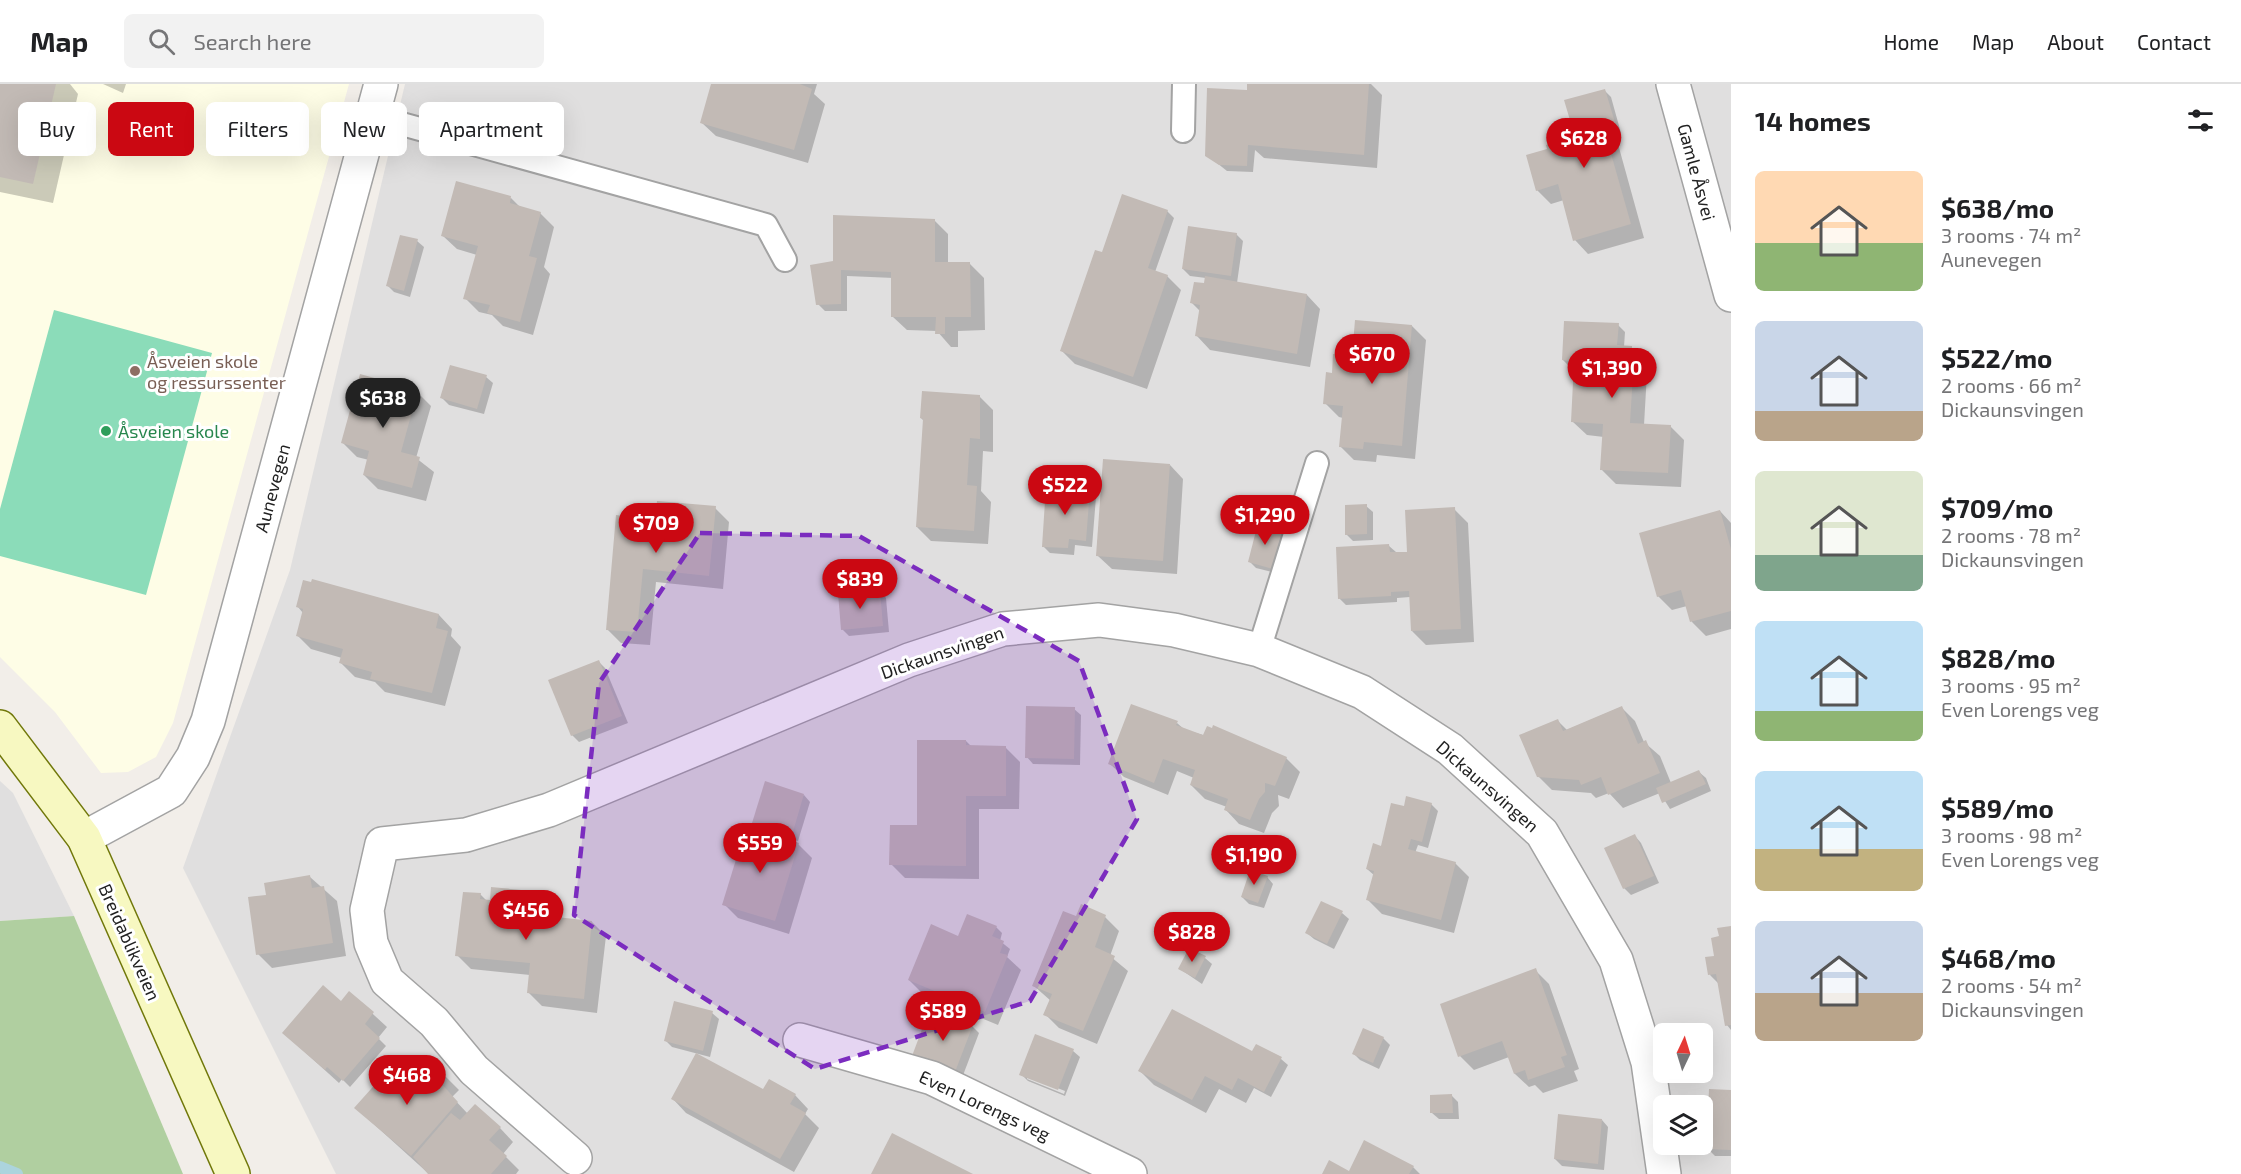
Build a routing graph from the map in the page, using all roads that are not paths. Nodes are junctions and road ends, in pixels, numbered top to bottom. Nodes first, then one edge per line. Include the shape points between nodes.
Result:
1 (381, 84) edge
2 (1184, 84) edge
3 (1673, 84) edge
4 (376, 102) edge
5 (407, 125) edge
6 (1183, 131) dead end
7 (362, 156) edge
8 (785, 260) dead end
9 (1731, 295) edge
10 (1317, 463) dead end
11 (1259, 650) junction
12 (0, 727) edge
13 (84, 838) junction
14 (800, 1040) dead end
15 (575, 1158) dead end
16 (233, 1174) edge
17 (1130, 1174) edge
18 (1664, 1174) edge

1 - 4 street, Aunevegen
2 - 6 lane
3 - 9 street, Gamle Åsvei
5 - 8 lane via 766,225
7 - 13 street, Aunevegen via 208,721 193,757 171,790
10 - 11 lane
11 - 15 street, Dickaunsvingen via 1174,630 1099,620 1003,629 909,660 549,810 465,835 382,844 367,910 371,943 387,981 434,1022 474,1070
11 - 18 street, Dickaunsvingen via 1362,692 1450,749 1542,833 1616,960 1648,1062
12 - 13 street, Breidablikveien
13 - 16 street, Breidablikveien
14 - 17 street, Even Lorengs veg via 932,1078

